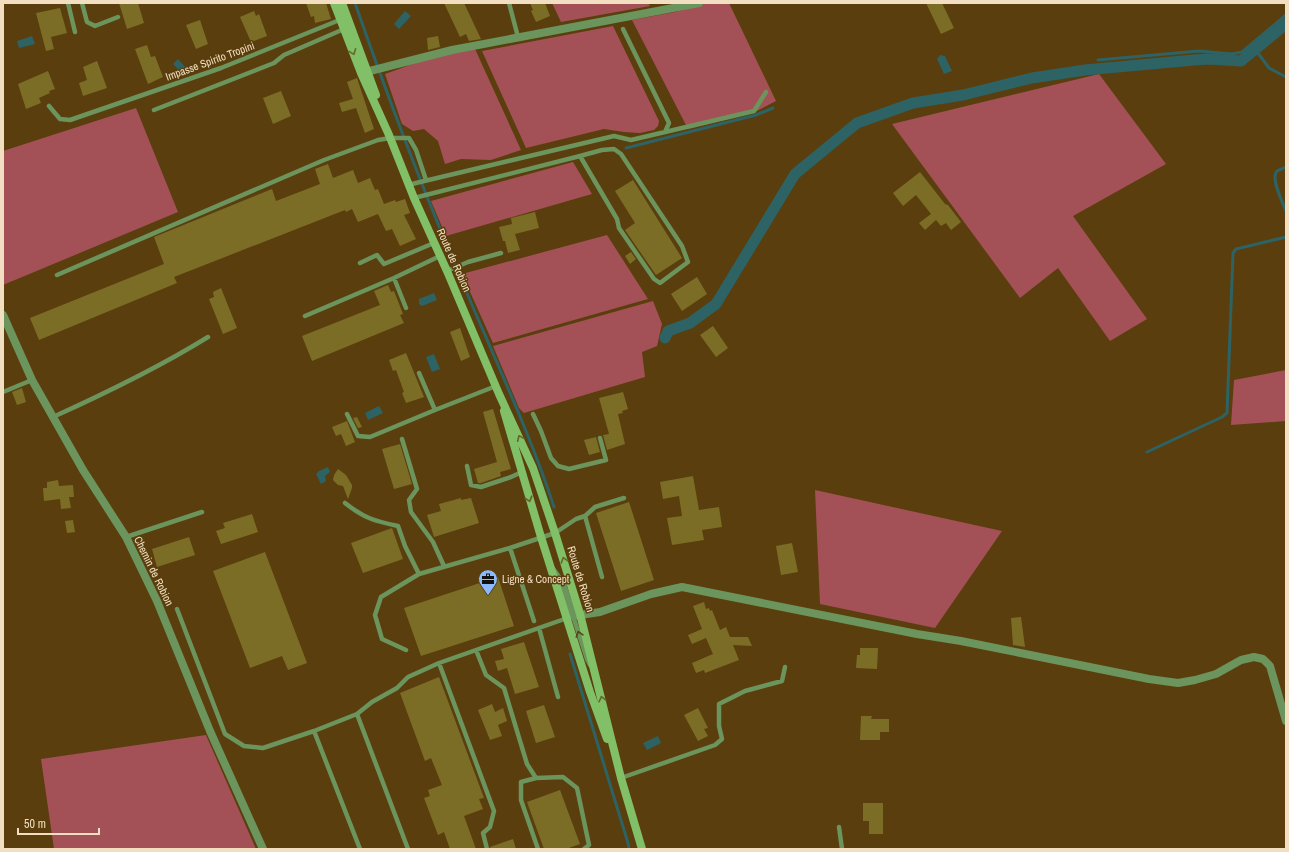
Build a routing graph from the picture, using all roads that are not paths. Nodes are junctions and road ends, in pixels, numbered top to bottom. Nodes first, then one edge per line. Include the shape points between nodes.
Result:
1 (68, 3) edge
2 (82, 3) edge
3 (334, 3) edge
4 (342, 3) edge
5 (509, 3) edge
6 (699, 3) edge
7 (662, 6) edge
8 (118, 17) dead end
9 (344, 18) junction
10 (344, 29) junction
11 (623, 29) dead end
12 (75, 32) dead end
13 (518, 37) junction
14 (365, 72) junction
15 (766, 92) dead end
16 (49, 106) dead end
17 (154, 110) dead end
18 (665, 132) junction
19 (390, 137) junction
20 (580, 156) junction
21 (426, 180) junction
22 (409, 185) junction
23 (414, 198) junction
24 (434, 244) junction
25 (501, 252) dead end
26 (440, 256) junction
27 (360, 263) dead end
28 (447, 271) junction
29 (57, 275) dead end
30 (394, 278) junction
31 (406, 308) dead end
32 (3, 314) edge
33 (305, 316) dead end
34 (208, 337) dead end
35 (419, 373) dead end
36 (32, 380) junction
37 (497, 390) junction
38 (3, 392) edge
39 (435, 410) junction
40 (347, 414) dead end
41 (533, 414) dead end
42 (53, 417) junction
43 (600, 438) dead end
44 (402, 439) dead end
45 (467, 466) dead end
46 (522, 472) junction
47 (624, 498) dead end
48 (345, 503) dead end
49 (202, 512) dead end
50 (585, 516) junction
51 (555, 533) junction
52 (541, 537) junction
53 (126, 538) junction
54 (510, 548) junction
55 (444, 566) junction
56 (419, 574) junction
57 (602, 577) dead end
58 (177, 609) dead end
59 (573, 616) junction
60 (534, 621) dead end
61 (538, 628) junction
62 (406, 650) dead end
63 (476, 650) junction
64 (439, 663) junction
65 (785, 666) dead end
66 (558, 697) dead end
67 (357, 714) junction
68 (1286, 721) edge
69 (314, 731) junction
70 (536, 778) junction
71 (621, 778) junction
72 (838, 827) dead end
73 (263, 849) edge
74 (360, 849) edge
75 (408, 849) edge
76 (488, 849) edge
77 (538, 849) edge
78 (584, 849) edge
79 (642, 849) edge
80 (842, 849) edge

1 - 12 lane
2 - 8 lane via 87,22 95,26
3 - 9 main road, Route de Robion
4 - 9 main road, Route de Robion
5 - 13 lane
6 - 7 street
7 - 13 street
9 - 10 main road, Route de Robion
9 - 14 main road, Route de Robion
9 - 16 lane, Impasse Spirito Tropini via 221,68 77,118 60,119
10 -> 14 main road, Route de Robion
10 - 17 lane via 284,55 274,63
11 - 18 lane via 669,122
13 - 14 street via 452,50
14 - 19 main road, Route de Robion
15 - 18 lane via 754,110
18 - 21 lane via 631,140 614,136
19 - 21 lane via 409,138
19 - 22 main road, Route de Robion
19 - 29 lane via 324,160
20 - 20 lane via 620,228 660,284 688,262 682,246 621,154 614,149
20 - 23 lane
21 - 22 lane
22 - 23 main road, Route de Robion
23 - 24 main road, Route de Robion
24 - 26 main road, Route de Robion
24 - 27 lane via 384,264 377,255
25 - 28 lane
26 - 28 main road, Route de Robion
26 - 30 lane
28 - 37 main road, Route de Robion
30 - 31 lane
30 - 33 lane
32 - 36 street, Chemin de Robion
34 - 42 lane via 105,393
35 - 39 lane
36 - 38 lane
36 - 42 street, Chemin de Robion
37 - 39 lane
37 - 46 main road, Route de Robion
51 -> 37 main road, Route de Robion via 533,468
39 - 40 lane via 370,437 358,436
41 - 43 lane via 551,458 558,466 569,469 606,460
42 - 53 street, Chemin de Robion
44 - 55 lane via 417,489 409,500 411,512 433,542
45 - 46 lane via 471,485 481,487
46 -> 52 main road, Route de Robion
47 - 50 lane via 595,507
48 - 56 lane via 359,514 375,521 398,526
49 - 53 lane
50 - 51 lane
50 - 57 lane
51 - 52 lane
59 -> 51 main road, Route de Robion
52 - 54 lane
52 - 59 main road, Route de Robion via 551,568
53 - 73 street, Chemin de Robion via 157,601 210,731
54 - 55 lane
54 - 60 lane
55 - 56 lane
56 - 62 lane via 381,597 375,615 382,639
58 - 69 lane via 225,734 244,746 263,748
59 - 61 lane
59 - 68 street via 600,612 651,594 682,587 1178,683 1216,674 1242,660 1254,657 1263,659 1270,666
71 -> 59 main road, Route de Robion via 596,677
59 - 71 main road, Route de Robion via 590,692
61 - 63 lane
61 - 66 lane
63 - 64 lane
63 - 70 lane via 486,675 504,688 527,764
64 - 67 lane via 408,677 397,688
64 - 76 lane via 494,811 490,827 483,833
65 - 71 lane via 782,681 745,691 719,704 722,739 715,745
67 - 69 lane
67 - 75 lane
69 - 74 lane
70 - 77 lane via 521,782 521,800
70 - 78 lane via 563,777 577,788 589,845
71 - 79 main road, Route de Robion
72 - 80 lane

